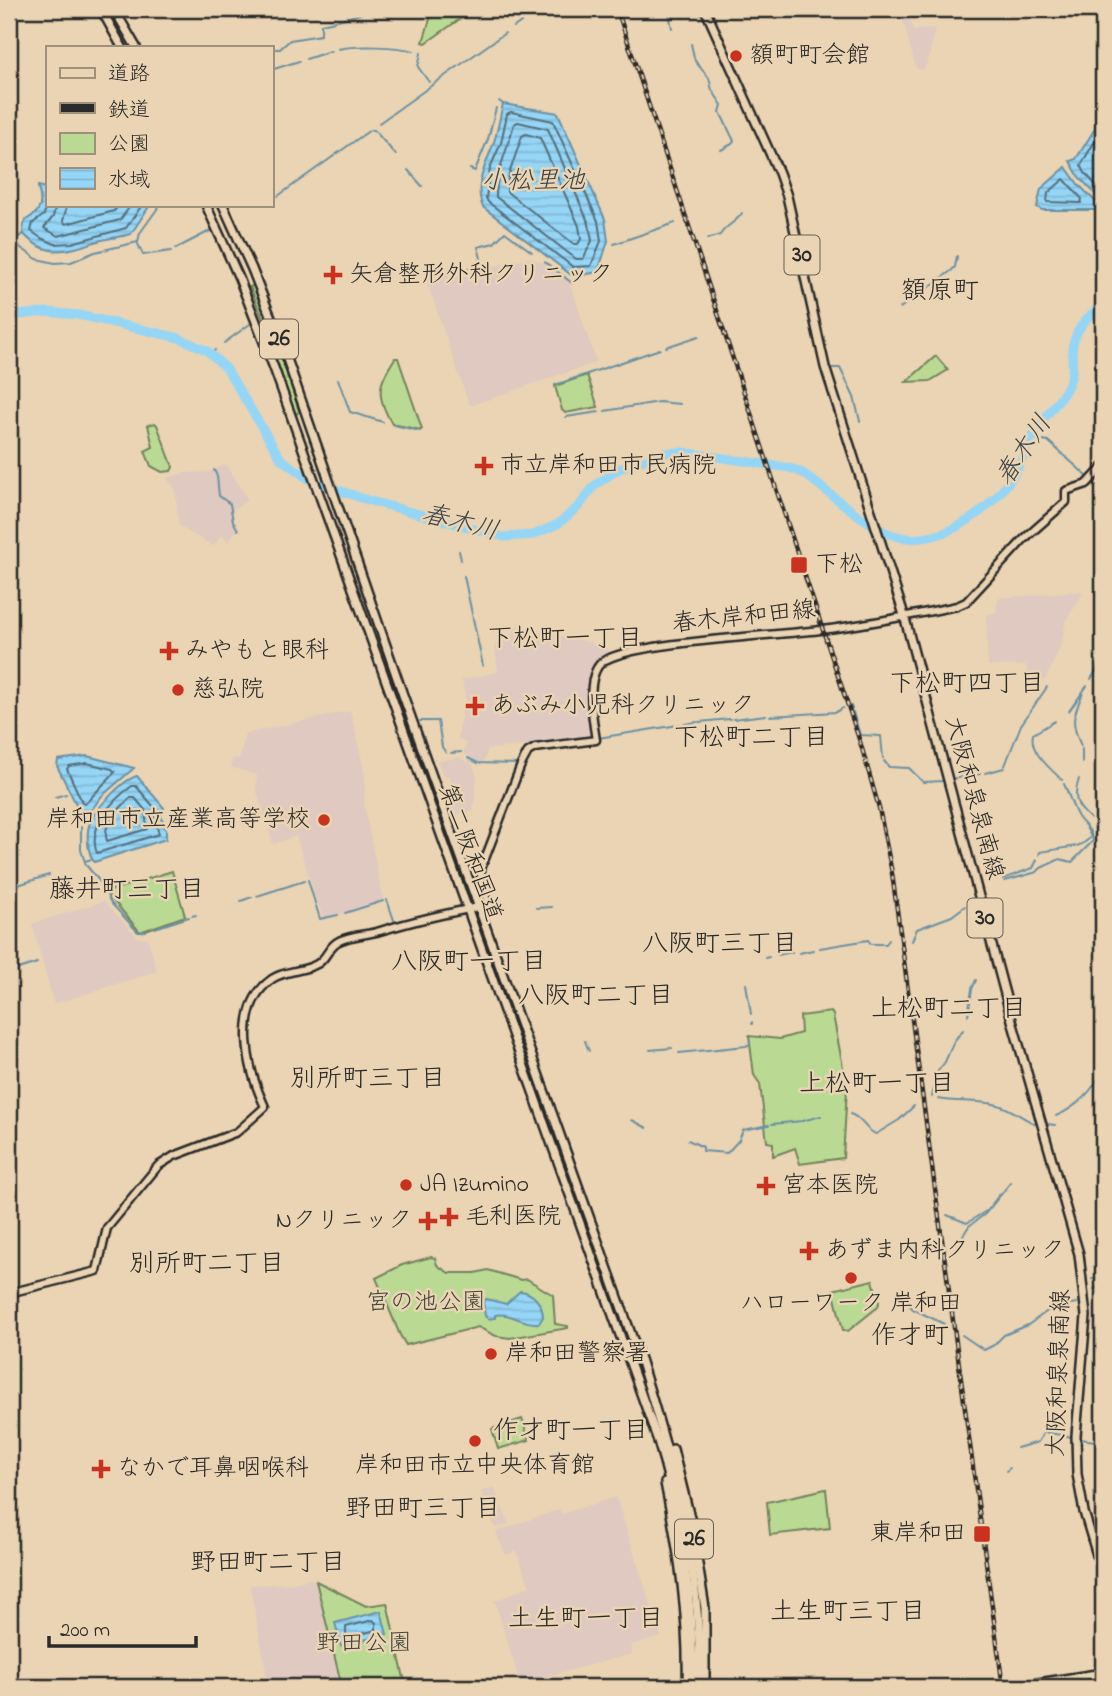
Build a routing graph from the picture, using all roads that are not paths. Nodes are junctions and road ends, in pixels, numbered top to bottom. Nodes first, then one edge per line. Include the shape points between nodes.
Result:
1 (102, 9) edge
2 (114, 9) edge
3 (705, 9) edge
4 (121, 46) edge
5 (135, 46) edge
6 (206, 206) edge
7 (223, 206) edge
8 (1103, 467) edge
9 (904, 615) junction
10 (478, 907) junction
11 (468, 909) junction
12 (9, 1293) edge
13 (648, 1400) junction
14 (669, 1465) junction
15 (1103, 1574) edge
16 (1103, 1673) edge
17 (687, 1687) edge
18 (693, 1687) edge
19 (699, 1687) edge
20 (705, 1687) edge
21 (1012, 1687) edge

1 - 4 main road
2 - 5 main road
3 - 9 main road, 大阪和泉泉南線 / 30 via 788,196 825,367
6 - 11 main road, 第二阪和国道 / 26 via 239,278 311,471
7 - 10 main road, 第二阪和国道 / 26 via 262,293
8 - 9 main road, 春木岸和田線 via 1087,484 1066,491 1066,502 1024,539 966,602
9 - 10 main road, 春木岸和田線 via 822,630 637,650 598,666 590,701 596,740 535,748 526,755 481,869 489,905
9 - 15 main road, 大阪和泉泉南線 / 30 via 1079,1254 1086,1316 1077,1474
10 - 11 main road, 春木岸和田線
10 - 13 main road, 第二阪和国道 / 26 via 581,1192
11 - 12 main road, 春木岸和田線 via 340,941 319,964 268,982 250,1006 247,1020 249,1063 265,1107 237,1132 158,1166 107,1228 97,1271
11 - 13 main road, 第二阪和国道 / 26
13 - 14 main road, 第二阪和国道 / 26
13 - 17 main road, 26 via 644,1413 664,1480 682,1578
13 - 20 main road, 26 via 659,1408 692,1526 705,1608
14 - 18 main road, 第二阪和国道 / 26 via 689,1584
14 - 19 main road, 第二阪和国道 / 26 via 686,1522 695,1586
16 - 21 main road

